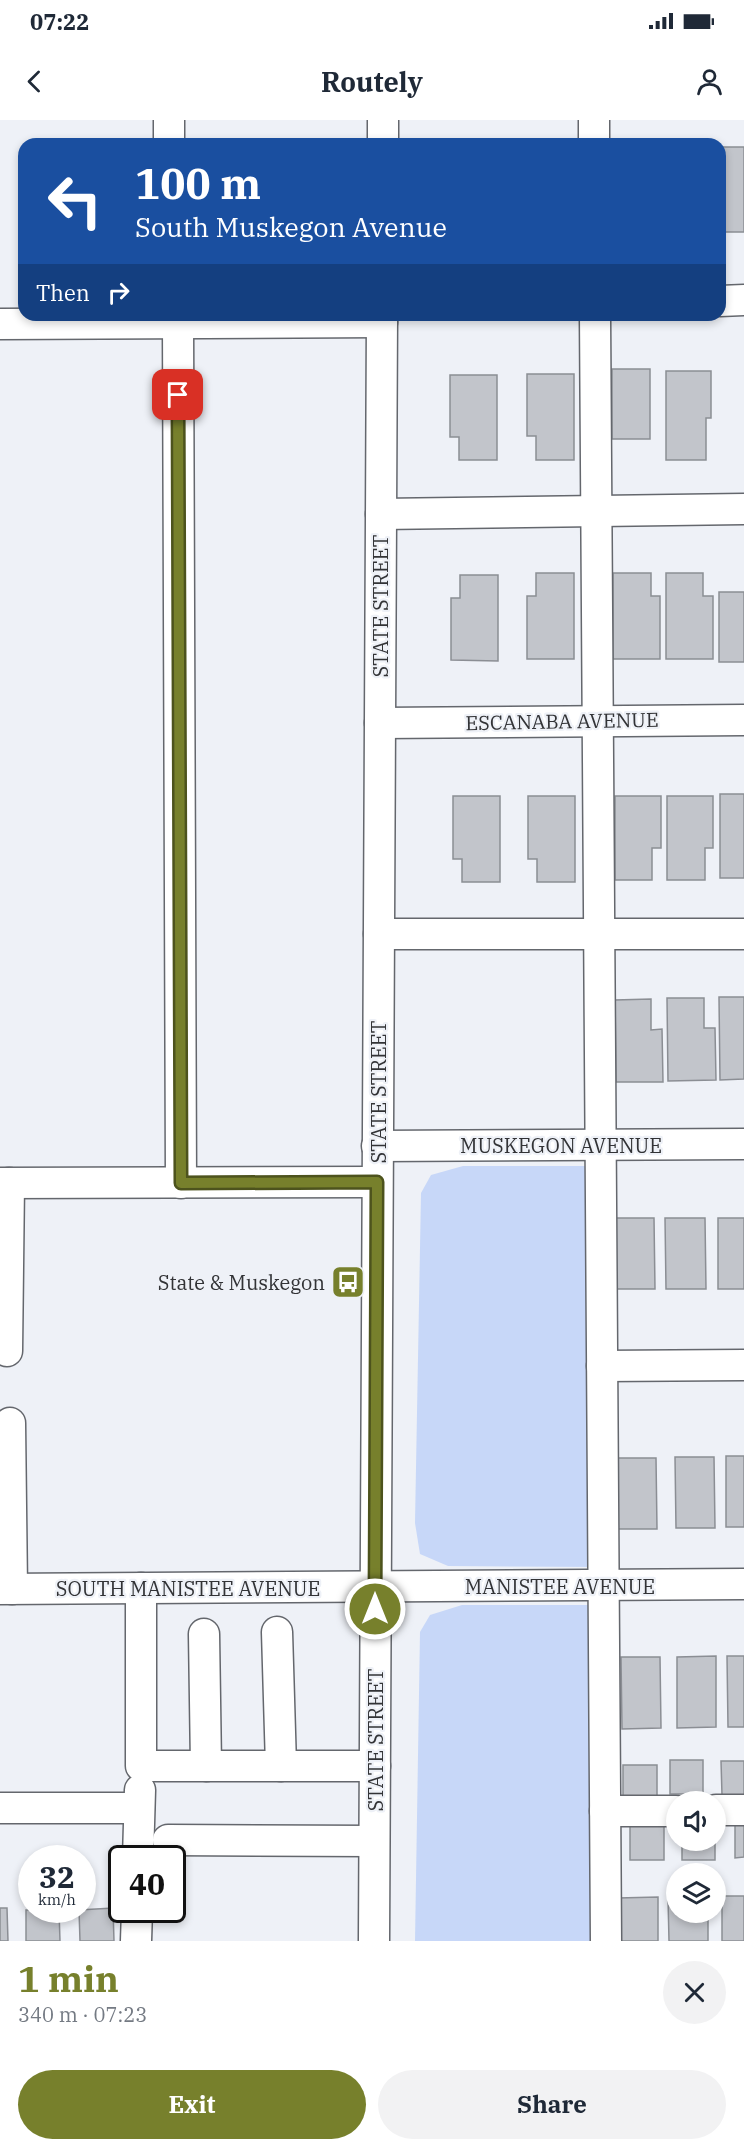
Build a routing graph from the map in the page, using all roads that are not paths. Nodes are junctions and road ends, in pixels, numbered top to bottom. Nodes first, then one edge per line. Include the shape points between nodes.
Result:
1 (169, 120) edge
2 (383, 120) edge
3 (594, 120) edge
4 (169, 138) edge
5 (383, 138) edge
6 (594, 138) edge
7 (744, 300) edge
8 (726, 301) edge
9 (129, 321) edge
10 (172, 321) edge
11 (382, 321) edge
12 (595, 321) edge
13 (0, 324) edge
14 (596, 509) junction
15 (744, 509) edge
16 (381, 514) junction
17 (598, 720) junction
18 (744, 720) edge
19 (380, 723) junction
20 (379, 933) junction
21 (599, 933) junction
22 (744, 933) edge
23 (744, 1144) edge
24 (601, 1145) junction
25 (377, 1146) junction
26 (377, 1182) junction
27 (5, 1183) edge
28 (181, 1183) junction
29 (8, 1351) dead end
30 (744, 1365) edge
31 (602, 1366) junction
32 (10, 1423) dead end
33 (744, 1584) edge
34 (604, 1585) junction
35 (376, 1587) junction
36 (141, 1588) junction
37 (6, 1589) edge
38 (277, 1632) dead end
39 (204, 1634) dead end
40 (141, 1766) junction
41 (206, 1766) junction
42 (281, 1766) junction
43 (375, 1766) junction
44 (0, 1808) edge
45 (139, 1808) junction
46 (726, 1810) edge
47 (744, 1810) edge
48 (605, 1811) junction
49 (666, 1811) edge
50 (168, 1840) dead end
51 (374, 1841) junction
52 (138, 1845) edge
53 (137, 1923) edge
54 (136, 1941) edge
55 (374, 1941) edge
56 (606, 1941) edge

1 - 4 street
2 - 5 street
3 - 6 street
7 - 8 street
9 - 13 street
10 - 28 street
11 - 16 street, STATE STREET
12 - 14 street
14 - 15 street
14 - 16 street
14 - 17 street
16 - 19 street, STATE STREET
17 - 18 street, ESCANABA AVENUE
17 - 19 street, ESCANABA AVENUE
17 - 21 street
19 - 20 street, STATE STREET
20 - 21 street
20 - 25 street, STATE STREET
21 - 22 street
21 - 24 street
23 - 24 street, MUSKEGON AVENUE
24 - 25 street, MUSKEGON AVENUE
24 - 31 street
25 - 26 street, STATE STREET
26 - 28 street
26 - 35 street, STATE STREET
27 - 28 street
27 - 29 street
30 - 31 street
31 - 34 street
32 - 37 street
33 - 34 street, MANISTEE AVENUE
34 - 35 street, MANISTEE AVENUE
34 - 48 street
35 - 36 street, SOUTH MANISTEE AVENUE
35 - 43 street, STATE STREET
36 - 37 street, SOUTH MANISTEE AVENUE
36 - 40 street
38 - 42 street
39 - 41 street
40 - 41 street
40 - 45 street
41 - 42 street
42 - 43 street
43 - 51 street, STATE STREET
44 - 45 street
45 - 52 street
46 - 47 street
48 - 49 street
48 - 56 street
50 - 51 street
51 - 55 street, STATE STREET
53 - 54 street

